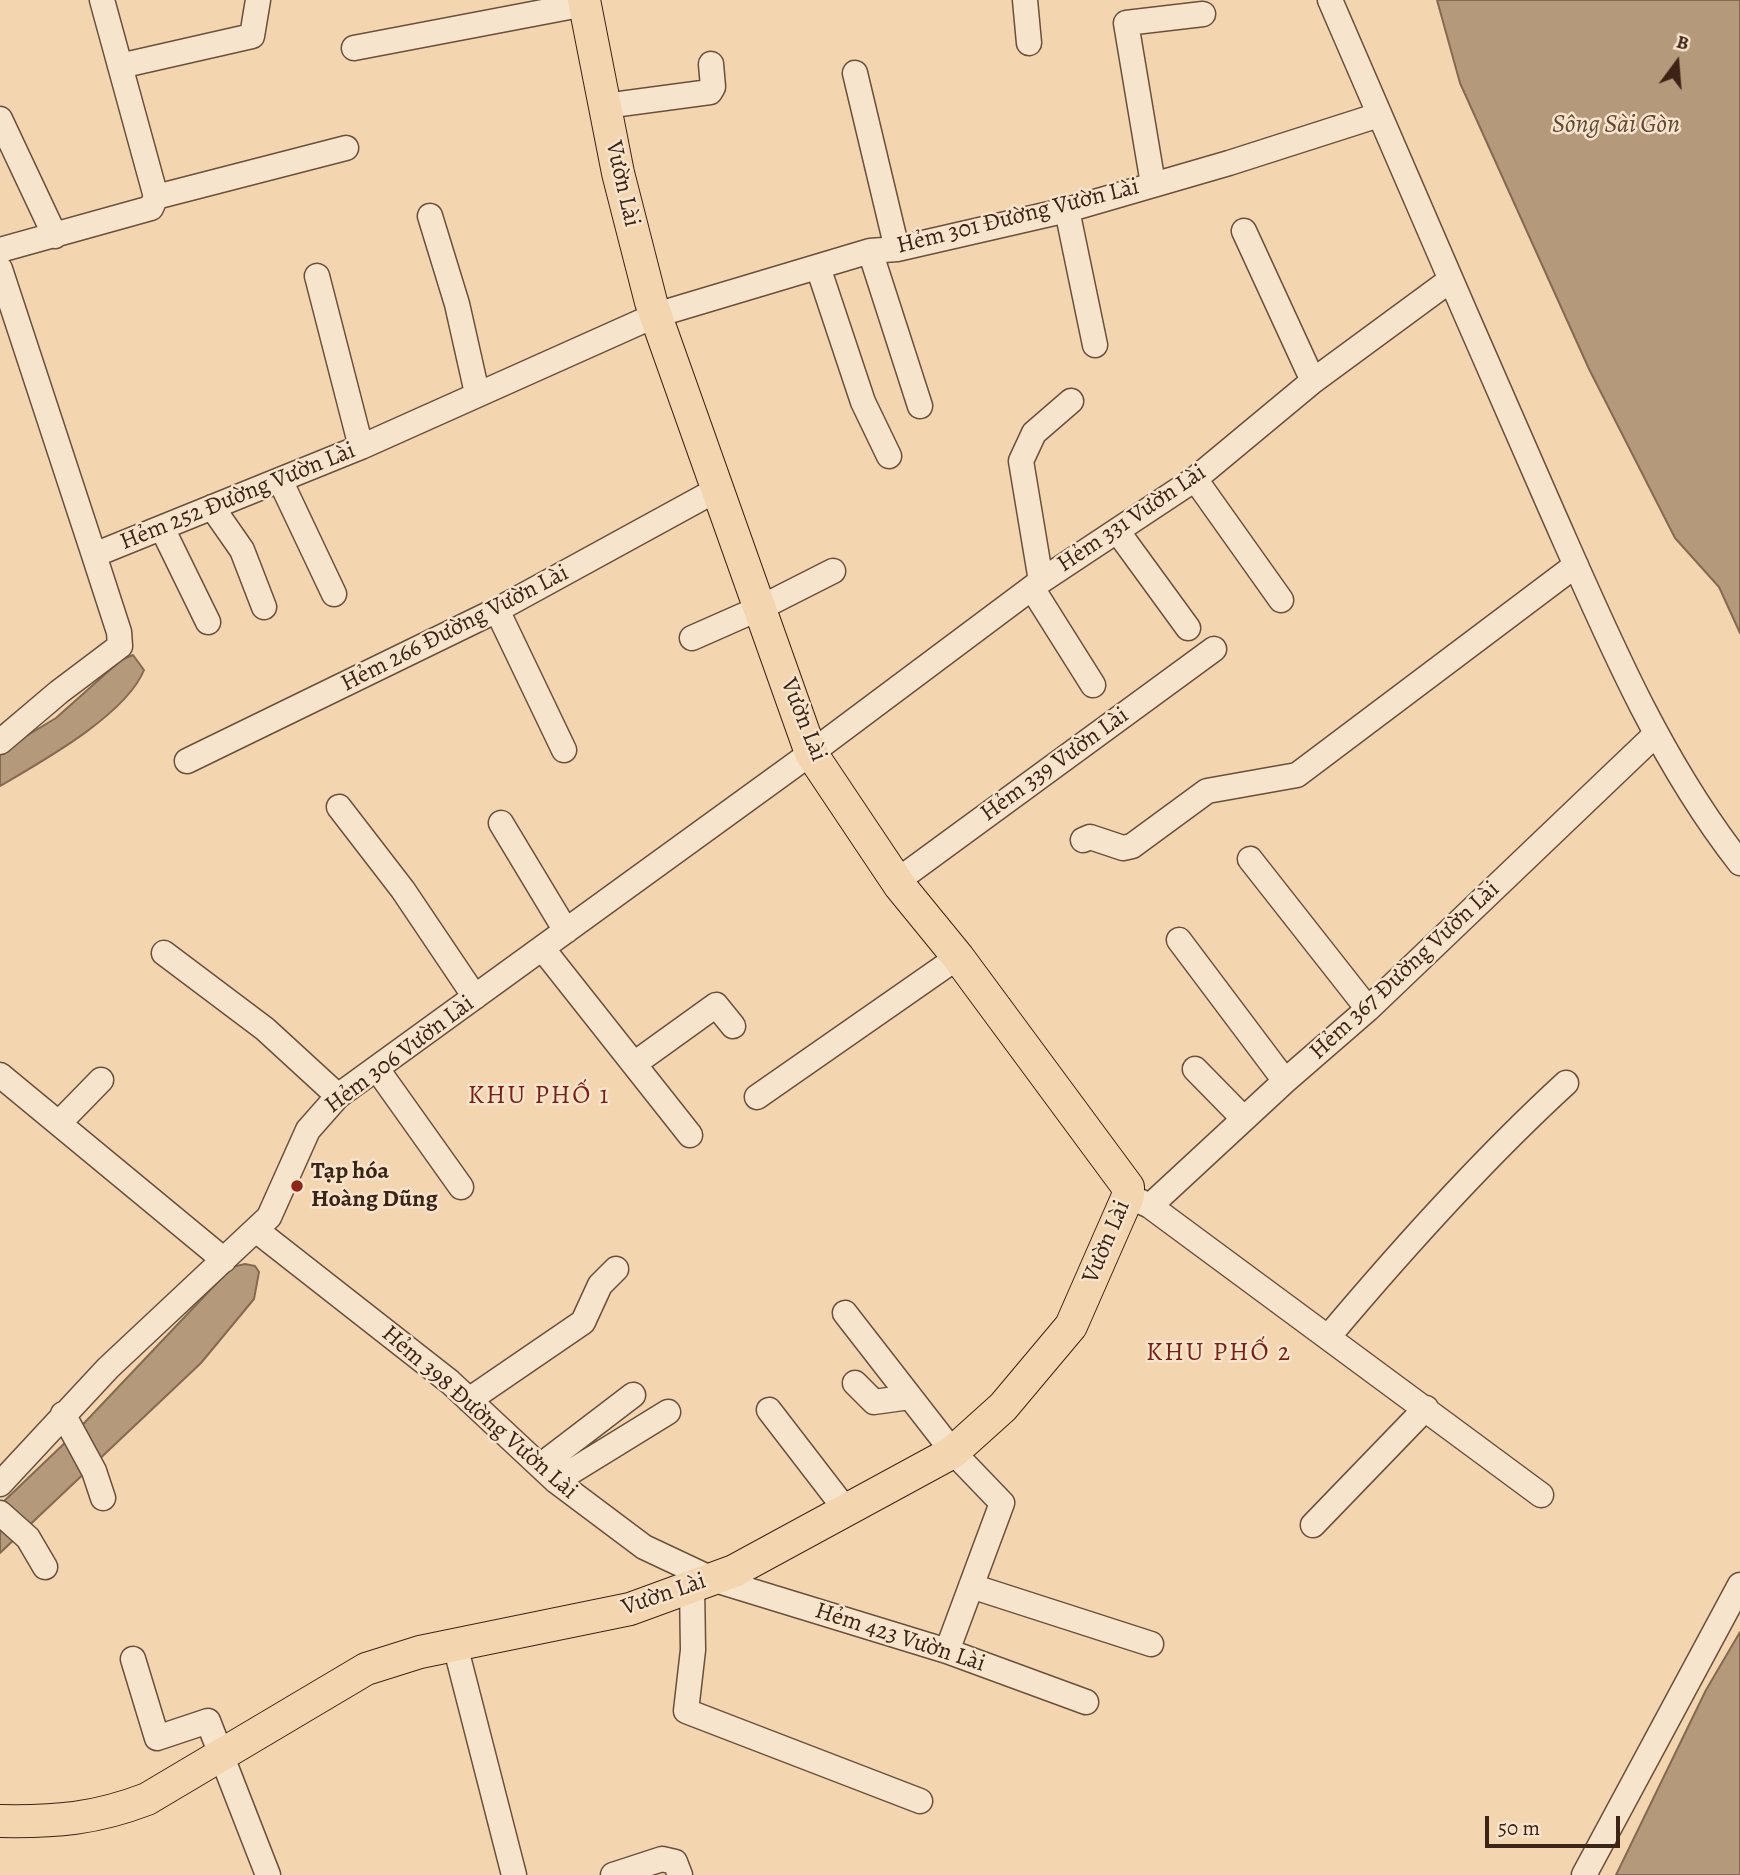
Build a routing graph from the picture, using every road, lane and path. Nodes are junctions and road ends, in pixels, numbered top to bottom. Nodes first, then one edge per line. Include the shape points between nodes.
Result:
1 (102, 0) edge
2 (258, 0) edge
3 (1025, 0) edge
4 (1330, 0) edge
5 (584, 2) edge
6 (1203, 14) dead end
7 (1029, 43) dead end
8 (354, 48) dead end
9 (711, 64) dead end
10 (120, 65) junction
11 (855, 73) dead end
12 (605, 106) junction
13 (1379, 115) junction
14 (0, 119) edge
15 (346, 148) dead end
16 (1153, 184) junction
17 (156, 198) junction
18 (1067, 209) junction
19 (430, 216) dead end
20 (1244, 232) dead end
21 (55, 236) junction
22 (897, 249) junction
23 (0, 250) edge
24 (870, 251) junction
25 (818, 267) junction
26 (0, 269) edge
27 (317, 276) dead end
28 (1449, 281) junction
29 (656, 315) junction
30 (1095, 345) dead end
31 (1313, 381) junction
32 (477, 393) junction
33 (1070, 401) dead end
34 (920, 406) dead end
35 (361, 447) junction
36 (889, 456) dead end
37 (1195, 479) junction
38 (280, 480) junction
39 (718, 489) junction
40 (212, 507) junction
41 (162, 528) junction
42 (1118, 533) junction
43 (94, 555) junction
44 (1576, 565) junction
45 (833, 571) dead end
46 (1037, 584) junction
47 (334, 594) dead end
48 (1281, 600) dead end
49 (264, 607) dead end
50 (760, 608) junction
51 (497, 610) junction
52 (208, 622) dead end
53 (1188, 628) dead end
54 (692, 638) dead end
55 (1214, 649) dead end
56 (1093, 685) dead end
57 (1656, 734) junction
58 (0, 742) edge
59 (564, 750) dead end
60 (811, 753) junction
61 (187, 761) dead end
62 (338, 807) dead end
63 (501, 823) dead end
64 (1083, 840) dead end
65 (1250, 859) dead end
66 (1740, 863) edge
67 (897, 881) junction
68 (566, 931) junction
69 (1179, 940) dead end
70 (542, 948) junction
71 (164, 953) dead end
72 (958, 957) junction
73 (475, 997) junction
74 (1368, 1009) junction
75 (733, 1026) dead end
76 (634, 1064) junction
77 (377, 1069) junction
78 (1195, 1069) dead end
79 (0, 1075) edge
80 (101, 1080) dead end
81 (1284, 1081) junction
82 (1566, 1083) dead end
83 (338, 1097) junction
84 (757, 1097) dead end
85 (1244, 1119) junction
86 (60, 1122) junction
87 (690, 1135) dead end
88 (461, 1187) dead end
89 (1139, 1201) junction
90 (256, 1230) junction
91 (224, 1260) junction
92 (616, 1269) dead end
93 (845, 1313) dead end
94 (1329, 1336) junction
95 (855, 1384) dead end
96 (633, 1395) dead end
97 (910, 1397) junction
98 (469, 1400) junction
99 (769, 1410) dead end
100 (668, 1412) dead end
101 (1422, 1413) junction
102 (68, 1422) junction
103 (953, 1452) junction
104 (548, 1474) junction
105 (0, 1484) edge
106 (1541, 1495) dead end
107 (103, 1498) dead end
108 (846, 1510) junction
109 (0, 1513) edge
110 (1313, 1525) dead end
111 (45, 1567) dead end
112 (702, 1583) junction
113 (1740, 1585) edge
114 (971, 1586) junction
115 (1152, 1644) dead end
116 (455, 1645) junction
117 (947, 1651) junction
118 (133, 1659) dead end
119 (1086, 1702) dead end
120 (221, 1754) junction
121 (920, 1801) dead end
122 (0, 1821) edge
123 (268, 1875) edge
124 (514, 1875) edge
125 (613, 1875) edge
126 (680, 1875) edge
127 (1584, 1875) edge

1 - 10 street
2 - 10 street via 252,36
3 - 7 street
4 - 13 street
5 - 8 street
5 - 12 main road, Vườn Lài
6 - 16 street via 1126,23
9 - 12 street via 710,92
10 - 17 street
11 - 22 street
12 - 29 main road, Vườn Lài
13 - 16 street, Hẻm 301 Đường Vườn Lài
13 - 28 street
14 - 21 street
15 - 17 street
16 - 18 street, Hẻm 301 Đường Vườn Lài
17 - 21 street via 151,208
18 - 22 street, Hẻm 301 Đường Vườn Lài
18 - 30 street
19 - 32 street via 457,304
20 - 31 street
21 - 23 street
22 - 24 street, Hẻm 301 Đường Vườn Lài
24 - 25 street, Hẻm 301 Đường Vườn Lài
24 - 34 street
25 - 29 street, Hẻm 301 Đường Vườn Lài
25 - 36 street via 863,402
26 - 43 street, Hẻm 252 Đường Vườn Lài
27 - 35 street
28 - 31 street, Hẻm 331 Vườn Lài
28 - 44 street
29 - 32 street, Hẻm 252 Đường Vườn Lài
29 - 39 main road, Vườn Lài
31 - 37 street, Hẻm 331 Vườn Lài
32 - 35 street, Hẻm 252 Đường Vườn Lài
33 - 46 street via 1034,433 1021,461
35 - 38 street, Hẻm 252 Đường Vườn Lài
37 - 42 street, Hẻm 331 Vườn Lài
37 - 48 street
38 - 40 street, Hẻm 252 Đường Vườn Lài
38 - 47 street
39 - 50 main road, Vườn Lài
39 - 51 street, Hẻm 266 Đường Vườn Lài
40 - 41 street, Hẻm 252 Đường Vườn Lài
40 - 49 street via 242,551
41 - 43 street, Hẻm 252 Đường Vườn Lài
41 - 52 street
42 - 46 street, Hẻm 331 Vườn Lài
42 - 53 street
43 - 58 street via 120,646
44 - 57 street
44 - 64 street via 1297,775 1207,791 1132,846 1123,848 1090,837
45 - 50 street
46 - 56 street
46 - 60 street, Hẻm 331 Vườn Lài
50 - 54 street
50 - 60 main road, Vườn Lài
51 - 59 street
51 - 61 street, Hẻm 266 Đường Vườn Lài
55 - 67 street, Hẻm 339 Vườn Lài
57 - 66 street via 1702,815
57 - 74 street, Hẻm 367 Đường Vườn Lài
60 - 67 main road, Vườn Lài
60 - 68 street, Hẻm 306 Vườn Lài
62 - 73 street via 403,890
63 - 68 street
65 - 74 street
67 - 72 main road, Vườn Lài
68 - 70 street, Hẻm 306 Vườn Lài
69 - 81 street
70 - 73 street, Hẻm 306 Vườn Lài
70 - 76 street
71 - 83 street via 265,1029
72 - 84 street
72 - 89 main road, Vườn Lài
73 - 77 street, Hẻm 306 Vườn Lài
74 - 81 street, Hẻm 367 Đường Vườn Lài
75 - 76 street via 716,1005
76 - 87 street
77 - 83 street, Hẻm 306 Vườn Lài
77 - 88 street
78 - 85 street
79 - 86 street
80 - 86 street
81 - 85 street, Hẻm 367 Đường Vườn Lài
82 - 94 street via 1520,1125
83 - 90 street, Hẻm 306 Vườn Lài via 308,1130 269,1217
85 - 89 street, Hẻm 367 Đường Vườn Lài
86 - 91 street
89 - 94 street
89 - 103 main road, Vườn Lài via 1070,1326 1003,1407
90 - 91 street, Hẻm 306 Vườn Lài
90 - 98 street, Hẻm 398 Đường Vườn Lài
91 - 102 street, Hẻm 306 Vườn Lài
92 - 98 street via 600,1285 583,1322
93 - 97 street
94 - 101 street
95 - 97 street via 874,1402
96 - 104 street
97 - 103 street
98 - 104 street, Hẻm 398 Đường Vườn Lài
99 - 108 street
100 - 104 street
101 - 106 street
101 - 110 street
102 - 105 street, Hẻm 306 Vườn Lài
102 - 107 street
103 - 108 main road, Vườn Lài
103 - 114 street via 1002,1503
104 - 112 street, Hẻm 398 Đường Vườn Lài via 644,1547
108 - 112 main road, Vườn Lài via 734,1571
109 - 111 street via 28,1538
112 - 116 main road, Vườn Lài via 630,1609
112 - 117 street, Hẻm 423 Vườn Lài
112 - 121 street via 686,1711
113 - 127 street
114 - 115 street
114 - 117 street
116 - 120 main road, Vườn Lài via 366,1669
116 - 124 street
117 - 119 street, Hẻm 423 Vườn Lài
118 - 120 street via 157,1738 208,1721
120 - 122 main road, Vườn Lài via 147,1799 117,1810 54,1822
120 - 123 street
125 - 126 street via 662,1859 675,1862

